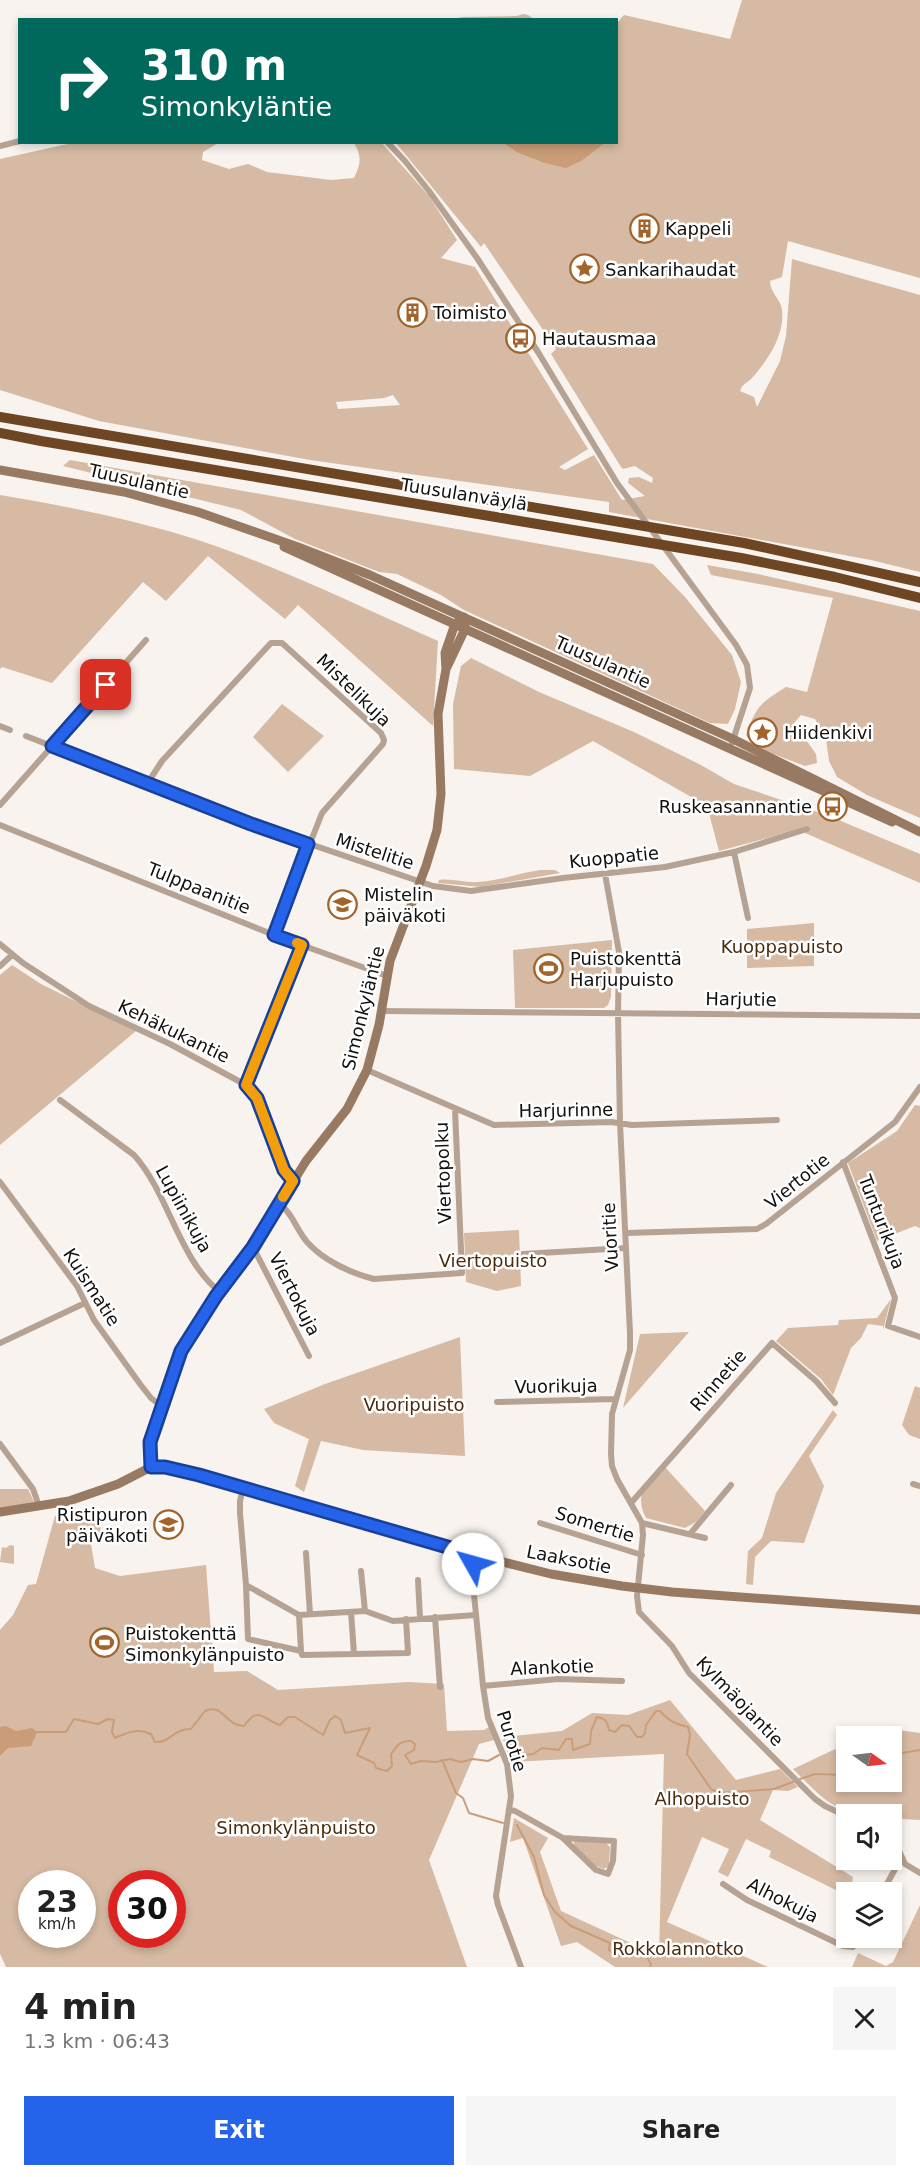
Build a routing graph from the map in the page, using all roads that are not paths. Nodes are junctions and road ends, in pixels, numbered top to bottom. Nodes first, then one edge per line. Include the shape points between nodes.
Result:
1 (18, 142) edge
2 (389, 144) edge
3 (0, 146) edge
4 (0, 415) edge
5 (0, 432) edge
6 (0, 470) edge
7 (266, 537) junction
8 (920, 582) edge
9 (920, 598) edge
10 (464, 617) junction
11 (455, 624) junction
12 (465, 629) junction
13 (146, 640) dead end
14 (446, 669) junction
15 (0, 726) edge
16 (10, 730) dead end
17 (26, 736) dead end
18 (733, 739) junction
19 (52, 746) junction
20 (729, 749) junction
21 (147, 784) junction
22 (0, 805) edge
23 (0, 825) edge
24 (807, 829) dead end
25 (920, 832) edge
26 (308, 844) junction
27 (734, 852) junction
28 (605, 874) junction
29 (420, 881) junction
30 (748, 918) dead end
31 (274, 935) junction
32 (0, 944) edge
33 (302, 945) junction
34 (12, 955) junction
35 (0, 966) edge
36 (387, 976) junction
37 (382, 1011) junction
38 (618, 1013) junction
39 (920, 1016) edge
40 (367, 1070) junction
41 (246, 1085) junction
42 (920, 1087) edge
43 (60, 1100) dead end
44 (455, 1110) junction
45 (777, 1120) dead end
46 (620, 1124) junction
47 (843, 1162) junction
48 (293, 1181) junction
49 (0, 1182) edge
50 (279, 1203) junction
51 (626, 1233) junction
52 (253, 1247) junction
53 (626, 1248) junction
54 (523, 1254) dead end
55 (220, 1292) junction
56 (85, 1303) junction
57 (920, 1337) edge
58 (0, 1343) edge
59 (309, 1356) dead end
60 (615, 1399) junction
61 (497, 1402) dead end
62 (835, 1403) dead end
63 (161, 1406) junction
64 (0, 1444) edge
65 (151, 1467) junction
66 (732, 1485) dead end
67 (243, 1488) junction
68 (631, 1503) junction
69 (39, 1506) junction
70 (0, 1512) edge
71 (540, 1523) dead end
72 (642, 1523) junction
73 (690, 1534) junction
74 (705, 1538) dead end
75 (306, 1554) dead end
76 (475, 1555) junction
77 (642, 1555) junction
78 (361, 1571) dead end
79 (418, 1580) dead end
80 (246, 1584) junction
81 (638, 1588) junction
82 (920, 1610) edge
83 (365, 1611) junction
84 (351, 1612) junction
85 (310, 1614) junction
86 (299, 1615) junction
87 (476, 1615) junction
88 (435, 1617) junction
89 (420, 1618) junction
90 (406, 1619) junction
91 (301, 1651) junction
92 (354, 1654) junction
93 (622, 1681) dead end
94 (483, 1686) junction
95 (441, 1687) dead end
96 (510, 1810) junction
97 (836, 1811) edge
98 (562, 1838) junction
99 (902, 1860) edge
100 (920, 1873) edge
101 (723, 1884) dead end
102 (836, 1943) edge
103 (521, 1967) edge

1 - 3 street
2 - 18 street via 477,258 626,496 736,645 747,665 750,688
4 - 8 highway, Tuusulanväylä via 733,541
5 - 9 highway, Tuusulanväylä via 741,558
6 - 7 main road, Tuusulantie via 147,498
7 - 10 main road, Tuusulantie via 370,575
7 - 11 main road, Tuusulantie
10 - 11 main road
10 - 12 main road
10 - 18 main road, Tuusulantie
11 - 12 main road, Tuusulantie
11 - 14 main road, Simonkyläntie via 445,653
12 - 14 main road, Simonkyläntie
12 - 20 main road, Tuusulantie
13 - 19 street
14 - 29 main road, Simonkyläntie via 438,714 439,812 433,846
15 - 16 street
17 - 19 street, Mistelitie
18 - 20 street
18 - 25 main road, Tuusulantie
19 - 21 street, Mistelitie
19 - 22 street
20 - 25 main road, Tuusulantie via 882,819
21 - 26 street, Mistelitie
21 - 26 street, Mistelikuja via 162,761 271,643 282,643 381,733 384,740 322,813
23 - 31 street, Tulppaanitie
24 - 27 street, Kuoppatie
26 - 29 street, Mistelitie
26 - 31 street, Mistelikuja
27 - 28 street, Kuoppatie via 666,867
27 - 30 street
28 - 29 street, Kuoppatie via 471,891
28 - 38 street, Vuoritie via 619,952
29 - 36 main road, Simonkyläntie via 394,945
31 - 33 street, Tulppaanitie
32 - 34 street, Kehäkukantie
33 - 36 street, Tulppaanitie
33 - 41 street
34 - 35 street
34 - 41 street, Kehäkukantie via 89,1006
36 - 37 main road, Simonkyläntie
37 - 38 street, Harjutie
37 - 40 main road, Simonkyläntie
38 - 39 street, Harjutie
38 - 46 street, Vuoritie
40 - 44 street, Harjurinne
40 - 48 main road, Simonkyläntie via 347,1109
41 - 48 street, Kehäkukantie via 257,1098 284,1170
42 - 47 street, Viertotie via 895,1122
43 - 55 street, Lupiinikuja via 141,1163 203,1276
44 - 46 street, Harjurinne via 494,1125
44 - 50 street, Viertopolku via 462,1273 374,1279 362,1276 322,1255 306,1241 288,1210
45 - 46 street, Harjurinne
46 - 51 street, Vuoritie
47 - 51 street, Viertotie via 757,1229
47 - 57 street, Tunturikuja via 895,1298 888,1326
48 - 50 main road, Simonkyläntie
49 - 56 street, Kuismatie
50 - 52 main road, Simonkyläntie
51 - 53 street, Vuoritie
52 - 55 main road, Simonkyläntie
52 - 59 street, Viertokuja
53 - 54 street
53 - 60 street, Vuoritie via 630,1350
55 - 63 main road, Simonkyläntie via 187,1339
56 - 58 street
56 - 63 street, Kuismatie via 140,1384
60 - 61 street, Vuorikuja
60 - 68 street, Vuoritie via 612,1466
62 - 68 street, Rinnetie via 772,1343
63 - 65 main road, Simonkyläntie via 150,1442
64 - 69 street via 33,1489
65 - 67 main road, Laaksotie via 165,1467
65 - 69 main road via 84,1497
66 - 73 street
67 - 76 main road, Laaksotie
67 - 80 street via 240,1513
68 - 72 street, Vuoritie
69 - 70 main road
71 - 77 street, Somertie
72 - 73 street
72 - 77 street, Vuoritie
73 - 74 street
75 - 85 street
76 - 81 main road, Laaksotie via 551,1574
76 - 87 street, Purotie via 472,1574
77 - 81 street, Vuoritie
78 - 83 street
79 - 89 street
80 - 86 street
80 - 91 street via 248,1639
81 - 82 main road, Laaksotie
81 - 97 street, Kylmäojantie via 639,1612 672,1646 689,1673 815,1799
83 - 84 street
83 - 90 street via 393,1620
84 - 85 street
84 - 92 street
85 - 86 street
86 - 91 street
87 - 88 street
87 - 94 street, Purotie
88 - 89 street
88 - 95 street
89 - 90 street
90 - 92 street via 408,1653
91 - 92 street via 302,1655
93 - 94 street, Alankotie via 558,1679
94 - 96 street, Purotie via 488,1718 507,1764
96 - 98 street
96 - 103 street, Purotie via 496,1896
98 - 98 street via 596,1870 608,1874 614,1841
99 - 100 street
101 - 102 street, Alhokuja via 747,1900

